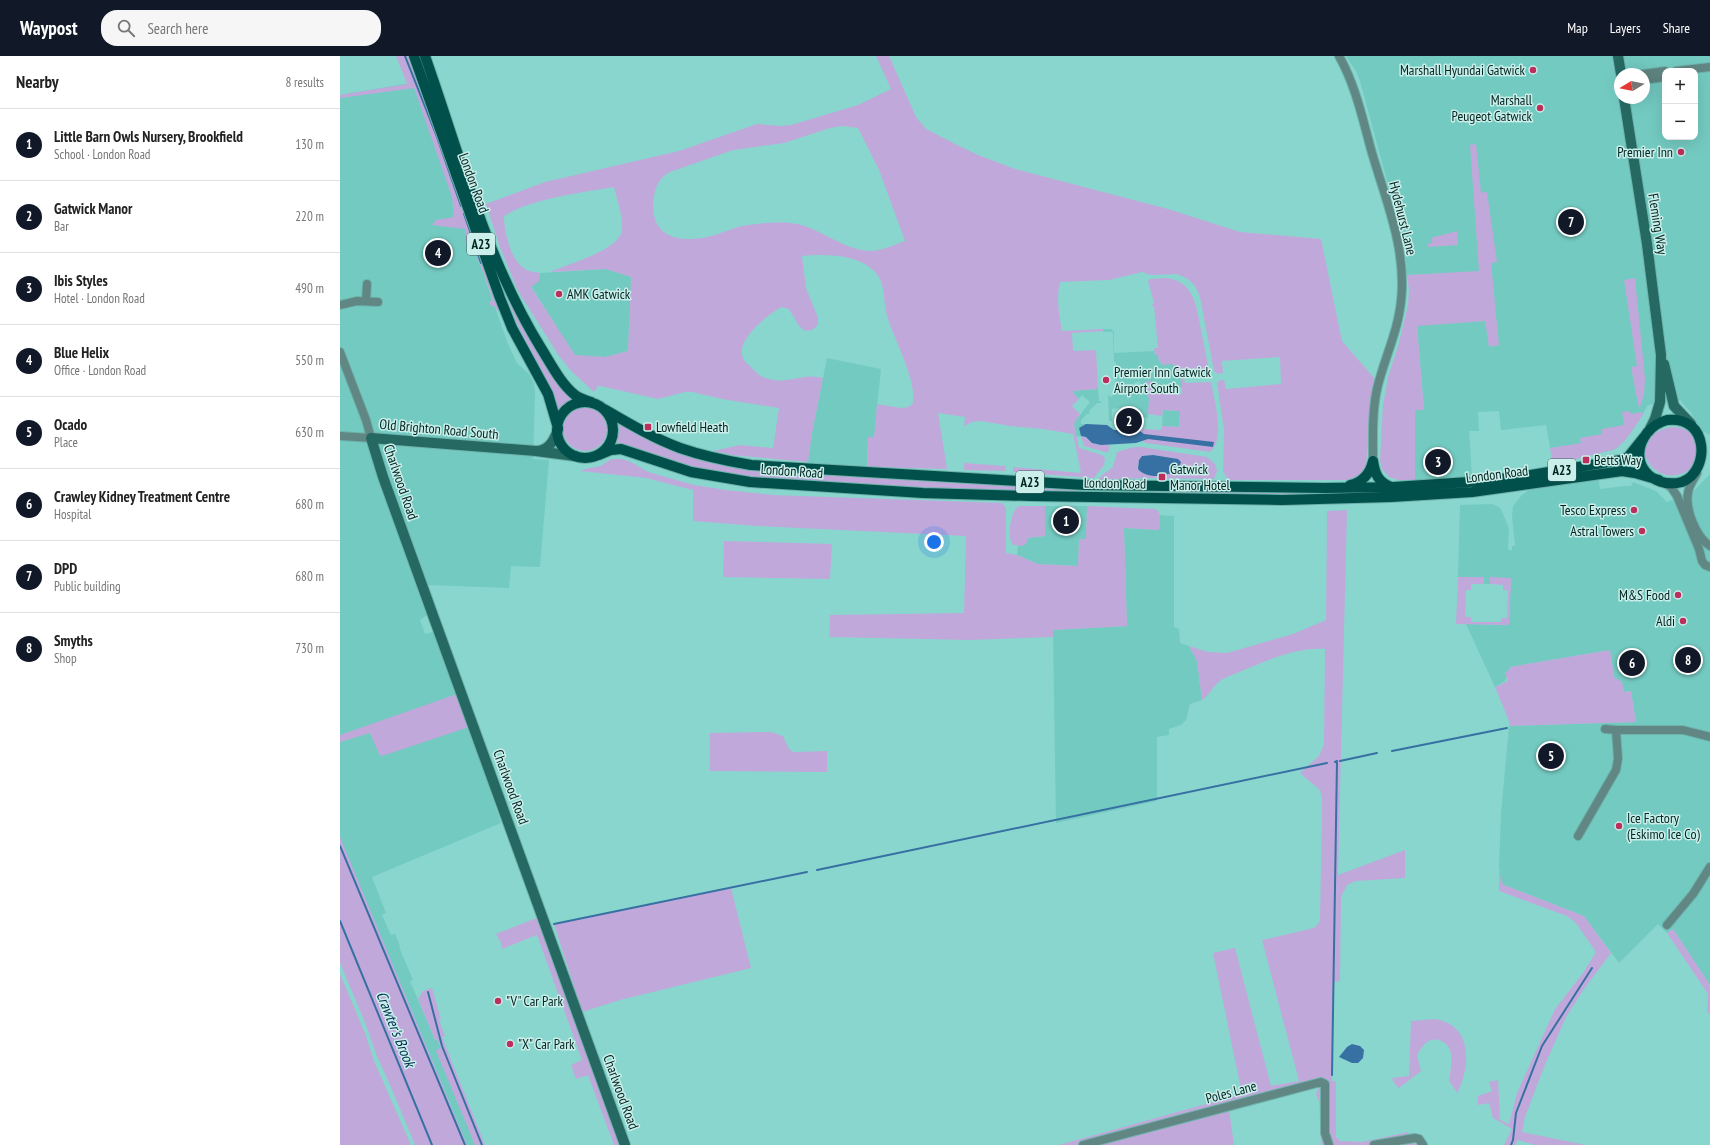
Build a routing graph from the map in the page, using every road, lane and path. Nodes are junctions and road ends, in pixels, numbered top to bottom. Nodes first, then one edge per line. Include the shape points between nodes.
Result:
1 (414, 56) edge
2 (425, 56) edge
3 (1339, 56) edge
4 (1618, 56) edge
5 (1710, 67) edge
6 (1620, 68) edge
7 (1698, 69) edge
8 (1662, 71) edge
9 (1650, 73) edge
10 (1662, 77) edge
11 (1650, 79) edge
12 (1625, 104) edge
13 (367, 284) dead end
14 (366, 301) junction
15 (378, 302) dead end
16 (340, 305) edge
17 (340, 352) edge
18 (1661, 355) junction
19 (591, 402) junction
20 (604, 409) junction
21 (1695, 427) junction
22 (558, 429) junction
23 (1646, 435) junction
24 (1709, 435) dead end
25 (340, 436) edge
26 (371, 438) junction
27 (536, 451) junction
28 (599, 455) junction
29 (575, 456) junction
30 (1710, 460) edge
31 (1373, 461) junction
32 (1699, 471) junction
33 (1659, 480) junction
34 (1393, 487) junction
35 (1325, 488) junction
36 (1710, 546) edge
37 (1701, 557) junction
38 (1710, 567) edge
39 (1605, 729) dead end
40 (1616, 730) junction
41 (1710, 737) edge
42 (1578, 836) dead end
43 (1710, 867) edge
44 (1667, 925) dead end
45 (626, 1145) edge
46 (1083, 1145) edge
47 (1329, 1145) edge
48 (1374, 1145) edge
49 (1423, 1145) edge

1 - 22 main road, London Road / A23 via 500,298 512,328 548,394
2 - 19 main road, London Road / A23 via 489,241 510,292 536,340 564,383 577,396
3 - 31 street, Hydehurst Lane via 1352,85 1394,226 1402,269 1398,320 1377,389
4 - 6 street
5 - 7 street
8 - 9 street
10 - 11 street
12 - 18 street, Fleming Way
13 - 14 street
14 - 15 street
14 - 16 street
17 - 26 street
18 - 21 street, Fleming Way via 1674,406
18 - 23 street, Fleming Way via 1660,402 1656,419
19 - 20 main road
19 - 22 main road via 579,402 569,408 560,420
20 - 28 main road via 612,432 609,443
20 - 35 main road, London Road / A23 via 679,448 714,458 765,467 1085,485
21 - 23 main road via 1683,421 1667,420 1656,425
21 - 24 main road
21 - 32 main road via 1704,436 1708,448 1707,459
22 - 27 street via 549,446
22 - 29 main road via 562,447
23 - 33 main road via 1638,450 1640,463 1647,472
23 - 34 main road, London Road / A23 via 1628,456 1614,462 1511,478
25 - 26 street, Old Brighton Road South
26 - 27 street, Old Brighton Road South
26 - 45 street, Charlwood Road
27 - 29 street, Old Brighton Road South
28 - 29 main road via 589,458
28 - 33 main road, London Road / A23 via 615,449 624,449 687,471 750,482 923,493 1030,496 1282,500 1391,498 1472,492 1622,471 1635,472
30 - 32 main road
31 - 34 main road via 1378,479
31 - 35 main road via 1369,473 1359,482 1349,486
32 - 33 main road via 1690,479 1680,482
32 - 36 street via 1689,488 1688,506 1699,535
33 - 37 street via 1671,487 1676,494
34 - 35 main road, London Road / A23
36 - 37 street via 1704,550
37 - 38 street via 1704,564
39 - 40 street
40 - 41 street via 1684,730
40 - 42 street via 1616,770
43 - 44 street via 1693,894
46 - 47 street, Poles Lane via 1321,1082 1326,1087 1325,1133
48 - 49 street via 1415,1138

